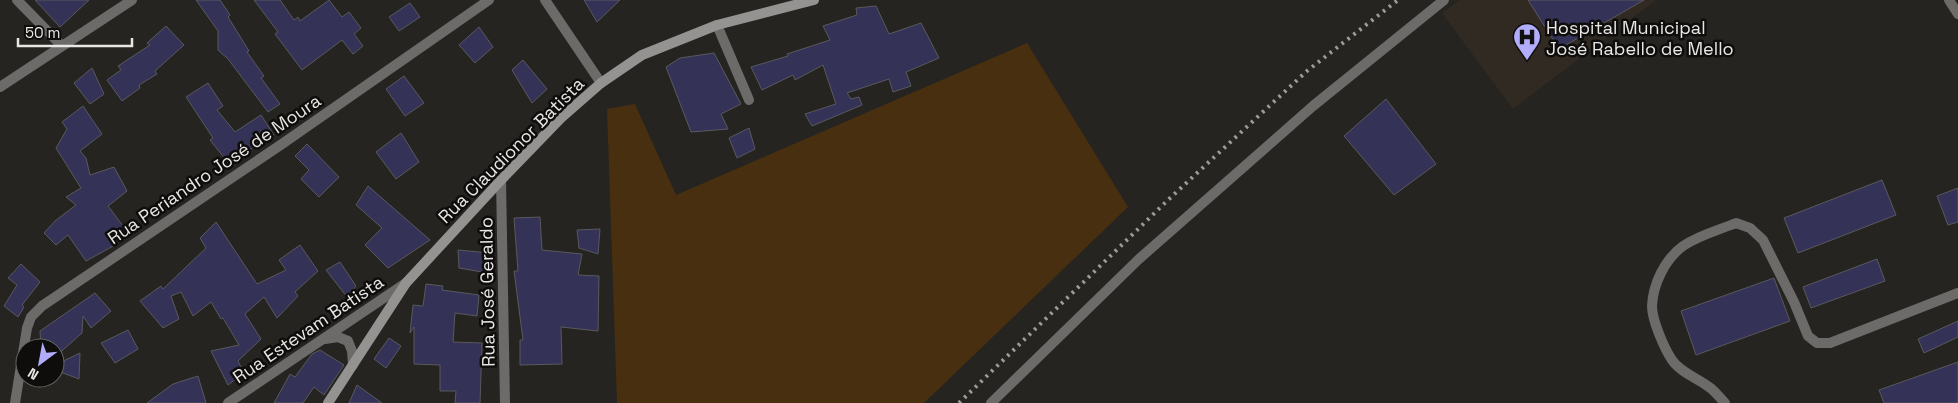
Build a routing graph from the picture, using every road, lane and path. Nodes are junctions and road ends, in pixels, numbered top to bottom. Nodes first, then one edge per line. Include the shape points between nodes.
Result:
1 (17, 0) edge
2 (132, 0) edge
3 (489, 0) edge
4 (545, 0) edge
5 (814, 0) edge
6 (1444, 0) edge
7 (1949, 0) edge
8 (1958, 14) edge
9 (717, 25) junction
10 (62, 46) junction
11 (602, 83) junction
12 (0, 87) edge
13 (749, 100) dead end
14 (501, 180) junction
15 (406, 283) junction
16 (1958, 293) edge
17 (319, 341) junction
18 (353, 365) junction
19 (15, 403) edge
20 (228, 403) edge
21 (328, 403) edge
22 (505, 403) edge
23 (991, 403) edge
24 (1725, 403) edge

1 - 10 street
2 - 10 street
3 - 19 street, Rua Periandro José de Moura via 42,306 26,328
4 - 11 street
5 - 9 main road, Rua Claudionor Batista
6 - 23 street via 1313,106 1139,259
7 - 8 street
9 - 11 main road, Rua Claudionor Batista via 642,55
9 - 13 street
10 - 12 street
11 - 14 main road, Rua Claudionor Batista via 561,118
14 - 15 main road, Rua Claudionor Batista
14 - 22 street, Rua José Geraldo
15 - 17 street, Rua Estevam Batista
15 - 18 main road, Rua Claudionor Batista
16 - 24 street via 1830,343 1816,343 1808,336 1763,240 1750,228 1736,224 1695,239 1666,264 1655,290 1653,314 1672,361
17 - 18 street via 343,338 350,346
17 - 20 street, Rua Estevam Batista
18 - 21 main road, Rua Claudionor Batista

